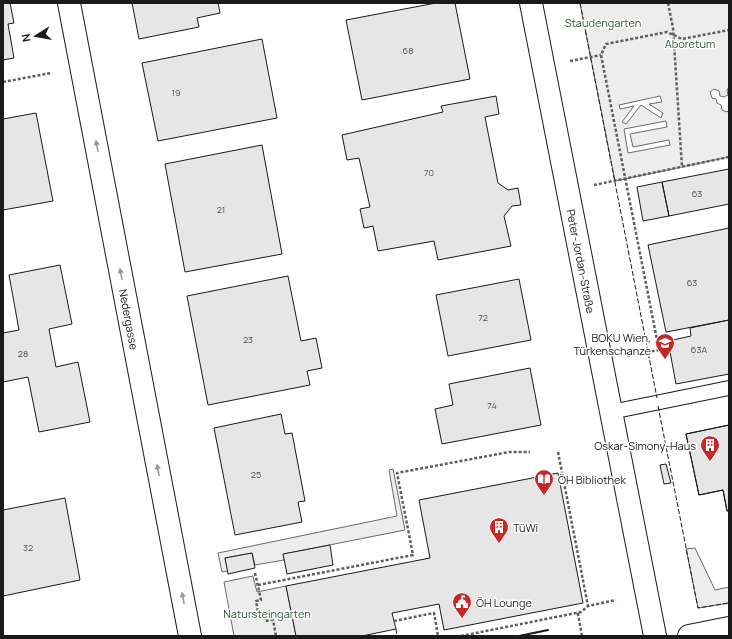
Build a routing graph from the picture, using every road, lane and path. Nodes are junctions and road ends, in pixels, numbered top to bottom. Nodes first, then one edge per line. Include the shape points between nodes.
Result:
1 (70, 3) edge
2 (531, 3) edge
3 (668, 3) edge
4 (729, 30) edge
5 (673, 36) junction
6 (51, 72) dead end
7 (3, 82) edge
8 (729, 157) edge
9 (682, 167) junction
10 (625, 178) junction
11 (568, 191) junction
12 (659, 350) dead end
13 (729, 388) edge
14 (611, 412) junction
15 (530, 452) dead end
16 (558, 452) dead end
17 (255, 573) dead end
18 (258, 585) junction
19 (616, 600) dead end
20 (588, 606) junction
21 (581, 612) junction
22 (394, 621) dead end
23 (729, 628) edge
24 (190, 636) edge
25 (276, 636) edge
26 (438, 636) edge
27 (461, 636) edge
28 (582, 636) edge
29 (655, 636) edge
30 (689, 636) edge

24 -> 1 street, Nedergasse
2 - 11 street, Peter-Jordan-Straße
3 - 5 path
4 - 5 path via 682,40
5 - 9 path
5 - 10 path via 667,32 606,44 601,55
6 - 7 path
8 - 9 path
9 - 10 path
10 - 11 path
10 - 12 path
11 - 14 street, Peter-Jordan-Straße
13 - 14 lane
14 - 29 street, Peter-Jordan-Straße
15 - 18 path via 509,452 397,473 413,555
16 - 20 path
17 - 18 path
18 - 25 path via 261,600 256,601 259,617 264,616 265,621 273,620
19 - 20 path
20 - 21 path
21 - 27 path
21 - 28 path via 578,614
22 - 26 path via 434,613
23 - 30 street

